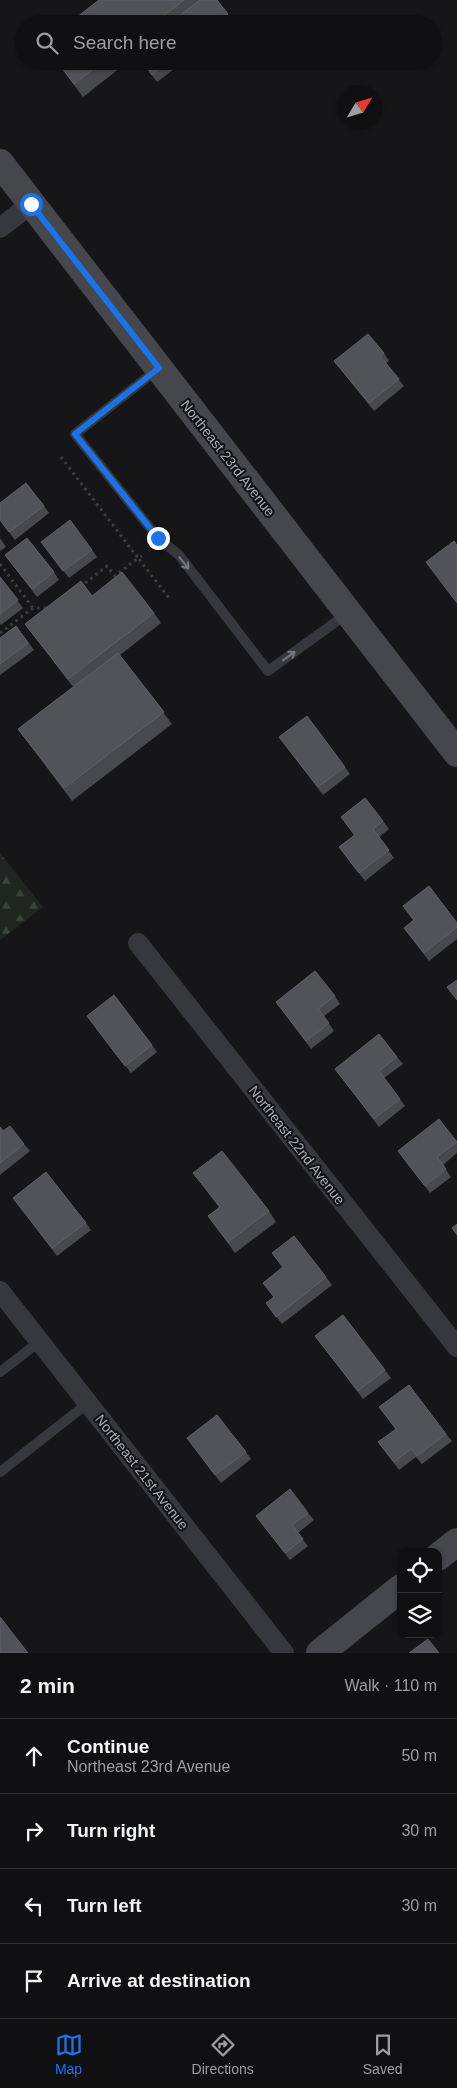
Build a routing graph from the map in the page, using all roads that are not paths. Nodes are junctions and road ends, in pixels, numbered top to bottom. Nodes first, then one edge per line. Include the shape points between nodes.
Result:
1 (0, 163) edge
2 (31, 204) junction
3 (0, 228) edge
4 (159, 368) junction
5 (348, 613) junction
6 (452, 738) edge
7 (138, 943) dead end
8 (0, 1291) edge
9 (40, 1342) junction
10 (457, 1347) edge
11 (0, 1372) edge
12 (88, 1403) junction
13 (0, 1472) edge
14 (457, 1542) edge
15 (442, 1554) edge
16 (397, 1591) edge
17 (284, 1653) edge
18 (320, 1653) edge

1 - 2 main road, Northeast 23rd Avenue
2 - 3 street
2 - 4 main road, Northeast 23rd Avenue
4 - 5 main road, Northeast 23rd Avenue
4 -> 5 lane via 75,434 158,538 178,555 268,671
5 - 6 main road, Northeast 23rd Avenue
7 - 10 street, Northeast 22nd Avenue
8 - 9 street, Northeast 21st Avenue
9 - 11 lane
9 - 12 street, Northeast 21st Avenue
12 - 13 lane
12 - 17 street, Northeast 21st Avenue
14 - 15 main road
16 - 18 main road

